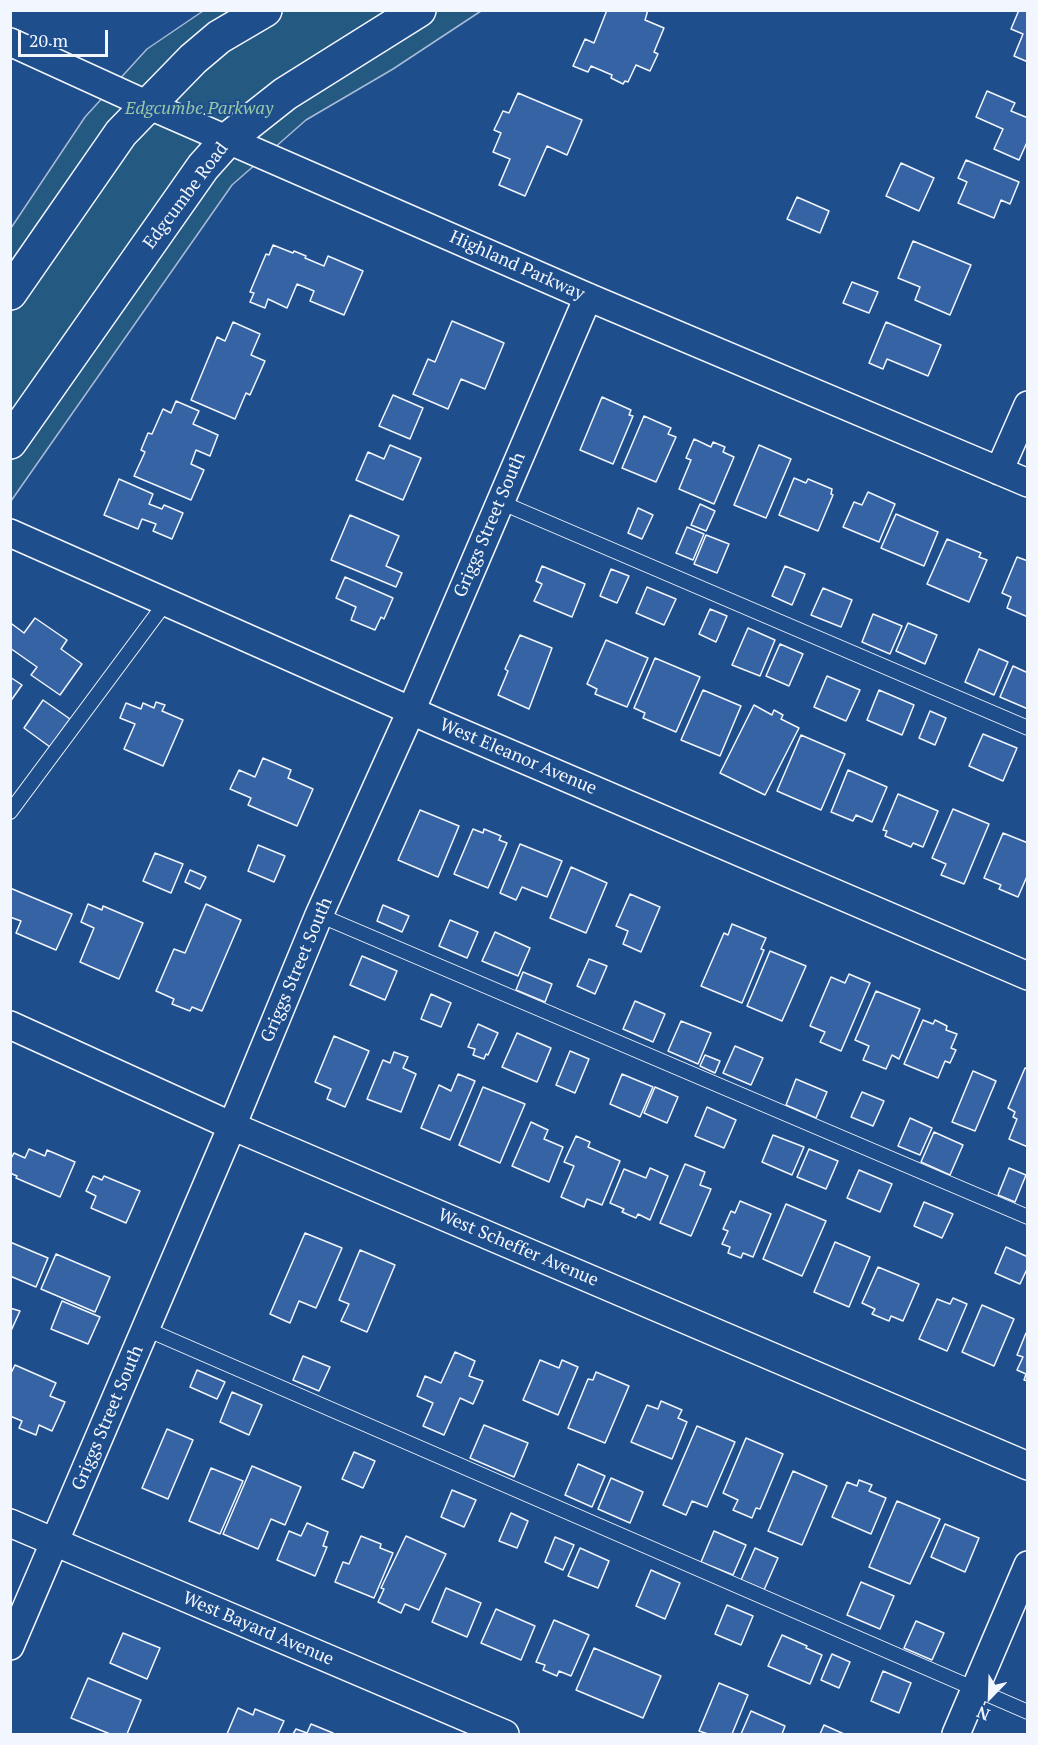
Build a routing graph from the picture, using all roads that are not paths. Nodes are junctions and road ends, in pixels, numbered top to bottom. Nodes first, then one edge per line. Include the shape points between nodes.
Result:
1 (265, 10) edge
2 (419, 10) edge
3 (10, 42) edge
4 (148, 105) junction
5 (228, 139) junction
6 (10, 293) edge
7 (588, 297) junction
8 (1028, 405) edge
9 (10, 442) edge
10 (999, 471) junction
11 (1028, 483) edge
12 (500, 502) junction
13 (10, 533) edge
14 (166, 602) junction
15 (411, 711) junction
16 (1028, 729) edge
17 (10, 812) edge
18 (319, 915) junction
19 (1028, 976) edge
20 (10, 1025) edge
21 (232, 1126) junction
22 (1028, 1217) edge
23 (146, 1329) junction
24 (1028, 1466) edge
25 (10, 1523) edge
26 (55, 1542) junction
27 (1028, 1565) edge
28 (10, 1646) edge
29 (975, 1689) junction
30 (1028, 1712) edge
31 (505, 1734) edge
32 (956, 1734) edge

1 - 4 street via 219,37
2 - 5 street, Edgcumbe Road via 285,94
3 - 4 street, Highland Parkway
4 - 5 street, Highland Parkway
4 - 6 street via 121,133
5 - 7 street, Highland Parkway
5 - 9 street, Edgcumbe Road via 203,167
7 - 10 street, Highland Parkway
7 - 12 street, Griggs Street South
8 - 10 street
10 - 11 street, Highland Parkway
12 - 15 street, Griggs Street South
12 - 16 lane
13 - 14 street, West Eleanor Avenue
14 - 15 street, West Eleanor Avenue
14 - 17 lane
15 - 18 street, Griggs Street South
15 - 19 street, West Eleanor Avenue
18 - 21 street, Griggs Street South
18 - 22 lane
20 - 21 street, West Scheffer Avenue
21 - 23 street, Griggs Street South
21 - 24 street, West Scheffer Avenue
23 - 26 street, Griggs Street South
23 - 29 lane
25 - 26 street, West Bayard Avenue
26 - 28 street, Griggs Street South
26 - 31 street, West Bayard Avenue
27 - 29 street
29 - 30 lane
29 - 32 street

